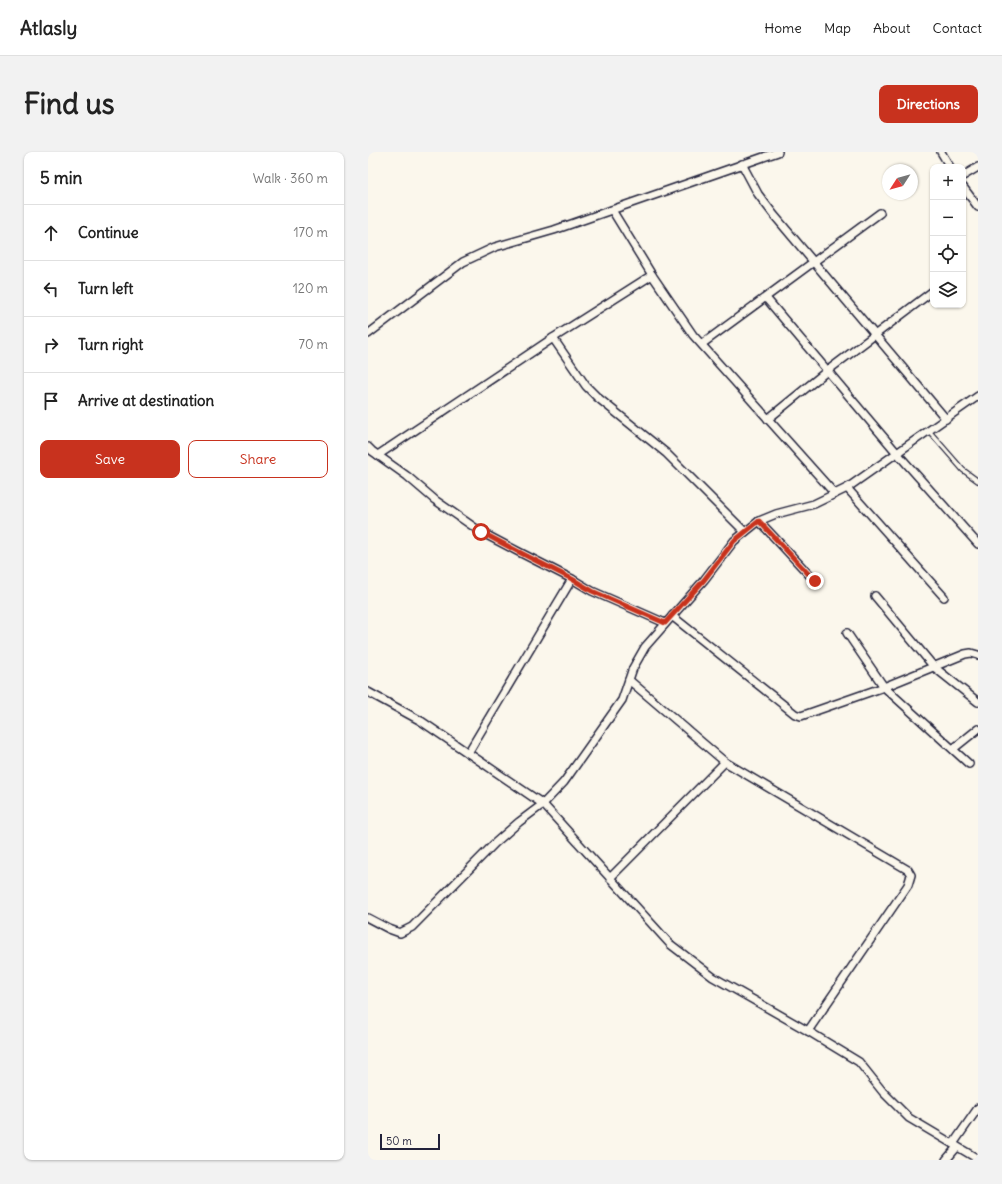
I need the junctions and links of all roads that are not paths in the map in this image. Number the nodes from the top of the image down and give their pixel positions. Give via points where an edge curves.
1 (778, 152) edge
2 (941, 152) edge
3 (742, 164) junction
4 (948, 164) edge
5 (978, 167) edge
6 (966, 174) edge
7 (966, 191) edge
8 (978, 207) edge
9 (612, 210) junction
10 (880, 214) dead end
11 (814, 262) junction
12 (652, 274) junction
13 (930, 293) edge
14 (766, 298) junction
15 (368, 334) edge
16 (875, 334) junction
17 (553, 338) junction
18 (702, 344) junction
19 (827, 371) junction
20 (978, 396) edge
21 (768, 419) junction
22 (946, 419) junction
23 (929, 431) junction
24 (371, 452) edge
25 (897, 453) junction
26 (978, 481) edge
27 (847, 488) junction
28 (835, 494) junction
29 (759, 521) junction
30 (745, 532) junction
31 (978, 544) edge
32 (572, 579) junction
33 (815, 581) dead end
34 (875, 596) dead end
35 (944, 597) dead end
36 (672, 616) junction
37 (665, 623) junction
38 (847, 633) dead end
39 (978, 656) edge
40 (934, 667) junction
41 (629, 680) junction
42 (884, 687) junction
43 (368, 692) edge
44 (978, 702) edge
45 (978, 729) edge
46 (953, 749) junction
47 (468, 753) junction
48 (725, 762) junction
49 (969, 764) dead end
50 (543, 804) junction
51 (610, 878) junction
52 (368, 918) edge
53 (808, 1031) junction
54 (978, 1108) edge
55 (955, 1146) junction
56 (978, 1159) edge
57 (946, 1160) edge

1 - 3 street
2 - 4 street
3 - 9 street
3 - 11 street via 758,194
5 - 6 street
7 - 8 street
9 - 12 street
9 - 15 street via 496,247 464,262
10 - 11 street
11 - 14 street
11 - 16 street
12 - 17 street
12 - 18 street via 693,335
13 - 16 street
14 - 18 street
14 - 19 street
16 - 19 street
16 - 22 street
17 - 24 street
17 - 30 street via 586,386 666,453
18 - 21 street
19 - 21 street
19 - 25 street
20 - 22 street
21 - 28 street
22 - 23 street
23 - 25 street
23 - 26 lane via 963,470
24 - 32 street via 481,532
25 - 27 street
25 - 31 street
27 - 28 street
27 - 35 street
28 - 29 street via 814,504
29 - 30 street
29 - 33 street
30 - 36 street via 734,541
32 - 37 street via 592,591
32 - 47 street
34 - 40 street
36 - 37 street
36 - 42 street via 795,714 801,716
37 - 41 street via 645,647
38 - 42 street
39 - 40 street via 964,654
40 - 42 street
40 - 44 street
41 - 48 street
41 - 50 street via 622,700 564,782
42 - 46 street
43 - 47 street via 421,721
45 - 46 street
46 - 49 street
47 - 50 street
48 - 51 street
48 - 53 street via 908,870 911,875 908,885
50 - 51 street
50 - 52 street via 495,843 412,927 400,933
51 - 53 street via 670,944 713,978
53 - 55 street via 859,1062 909,1118
54 - 55 street
55 - 56 street
55 - 57 street

